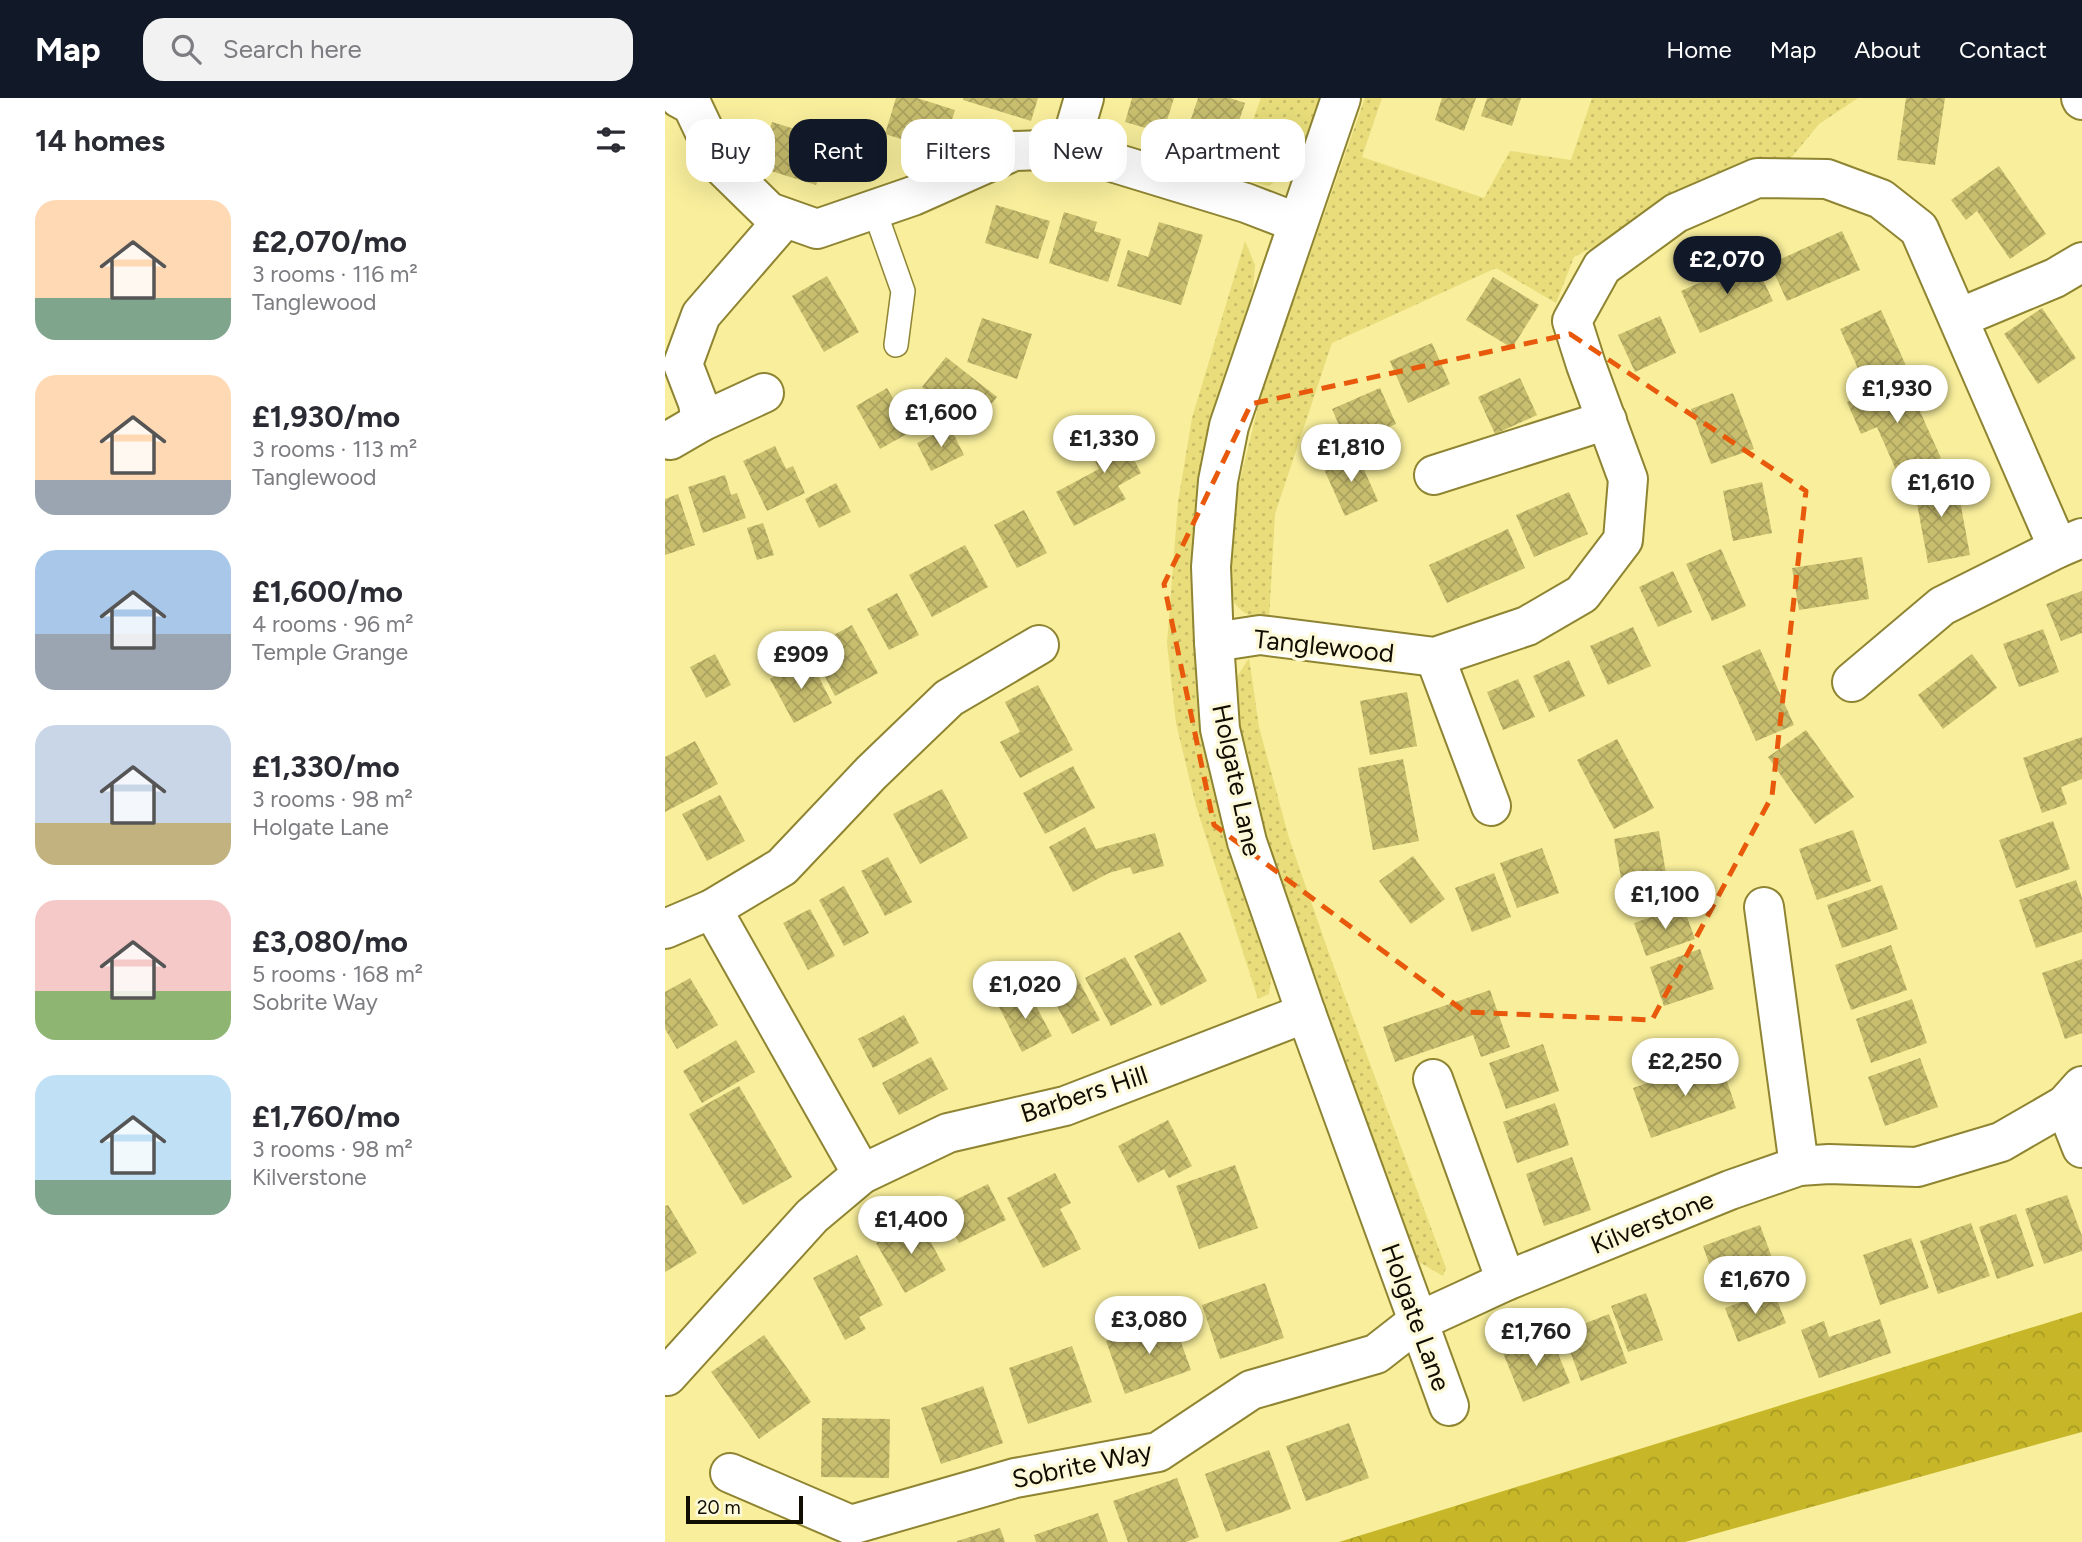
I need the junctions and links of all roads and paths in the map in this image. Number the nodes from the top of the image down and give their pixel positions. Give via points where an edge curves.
1 (1084, 98) edge
2 (1341, 98) edge
3 (692, 100) edge
4 (1078, 119) edge
5 (1029, 150) edge
6 (1127, 167) edge
7 (874, 209) junction
8 (785, 218) junction
9 (1298, 222) junction
10 (2082, 262) edge
11 (1959, 317) junction
12 (896, 345) dead end
13 (764, 393) dead end
14 (1607, 420) junction
15 (679, 435) edge
16 (1434, 475) dead end
17 (2070, 543) edge
18 (1214, 642) junction
19 (1039, 645) dead end
20 (1435, 657) junction
21 (1851, 682) dead end
22 (1491, 806) dead end
23 (1764, 907) dead end
24 (712, 909) junction
25 (665, 929) edge
26 (1306, 1013) junction
27 (1433, 1079) dead end
28 (2074, 1095) edge
29 (2082, 1148) edge
30 (1799, 1167) junction
31 (862, 1174) junction
32 (1506, 1281) junction
33 (1417, 1322) junction
34 (667, 1376) dead end
35 (1449, 1406) dead end
36 (730, 1472) dead end

1 - 4 street
2 - 9 street, Holgate Lane
3 - 8 street via 720,164 769,212
5 - 7 street via 1014,151
6 - 9 street
7 - 8 street via 817,229
7 - 12 lane via 903,291
8 - 15 street via 701,315 683,364 698,403
9 - 18 street, Holgate Lane via 1229,426 1218,481 1211,567
10 - 11 street via 2055,278
11 - 14 street, Tanglewood via 1919,229 1881,198 1827,179 1757,178 1676,213 1602,267 1572,321
11 - 17 street, Tanglewood
13 - 15 street
14 - 16 street
14 - 20 street, Tanglewood via 1628,479 1623,540 1582,594 1527,626
17 - 21 street, Tanglewood via 1942,606
18 - 20 street, Tanglewood via 1260,635
18 - 26 street, Holgate Lane via 1220,729 1247,842
19 - 24 street via 949,698 782,867
20 - 22 street
23 - 30 street
24 - 25 street
24 - 31 street
26 - 31 street, Barbers Hill via 1065,1106 948,1133
26 - 33 street, Holgate Lane
27 - 32 street
28 - 29 street, Kilverstone
28 - 30 street, Kilverstone via 2001,1142 1917,1167
30 - 32 street, Kilverstone via 1730,1190
31 - 34 street, Barbers Hill via 812,1216
32 - 33 street, Kilverstone
33 - 35 street, Holgate Lane
33 - 36 street, Sobrite Way via 1376,1354 1251,1390 1158,1452 1015,1478 851,1525

